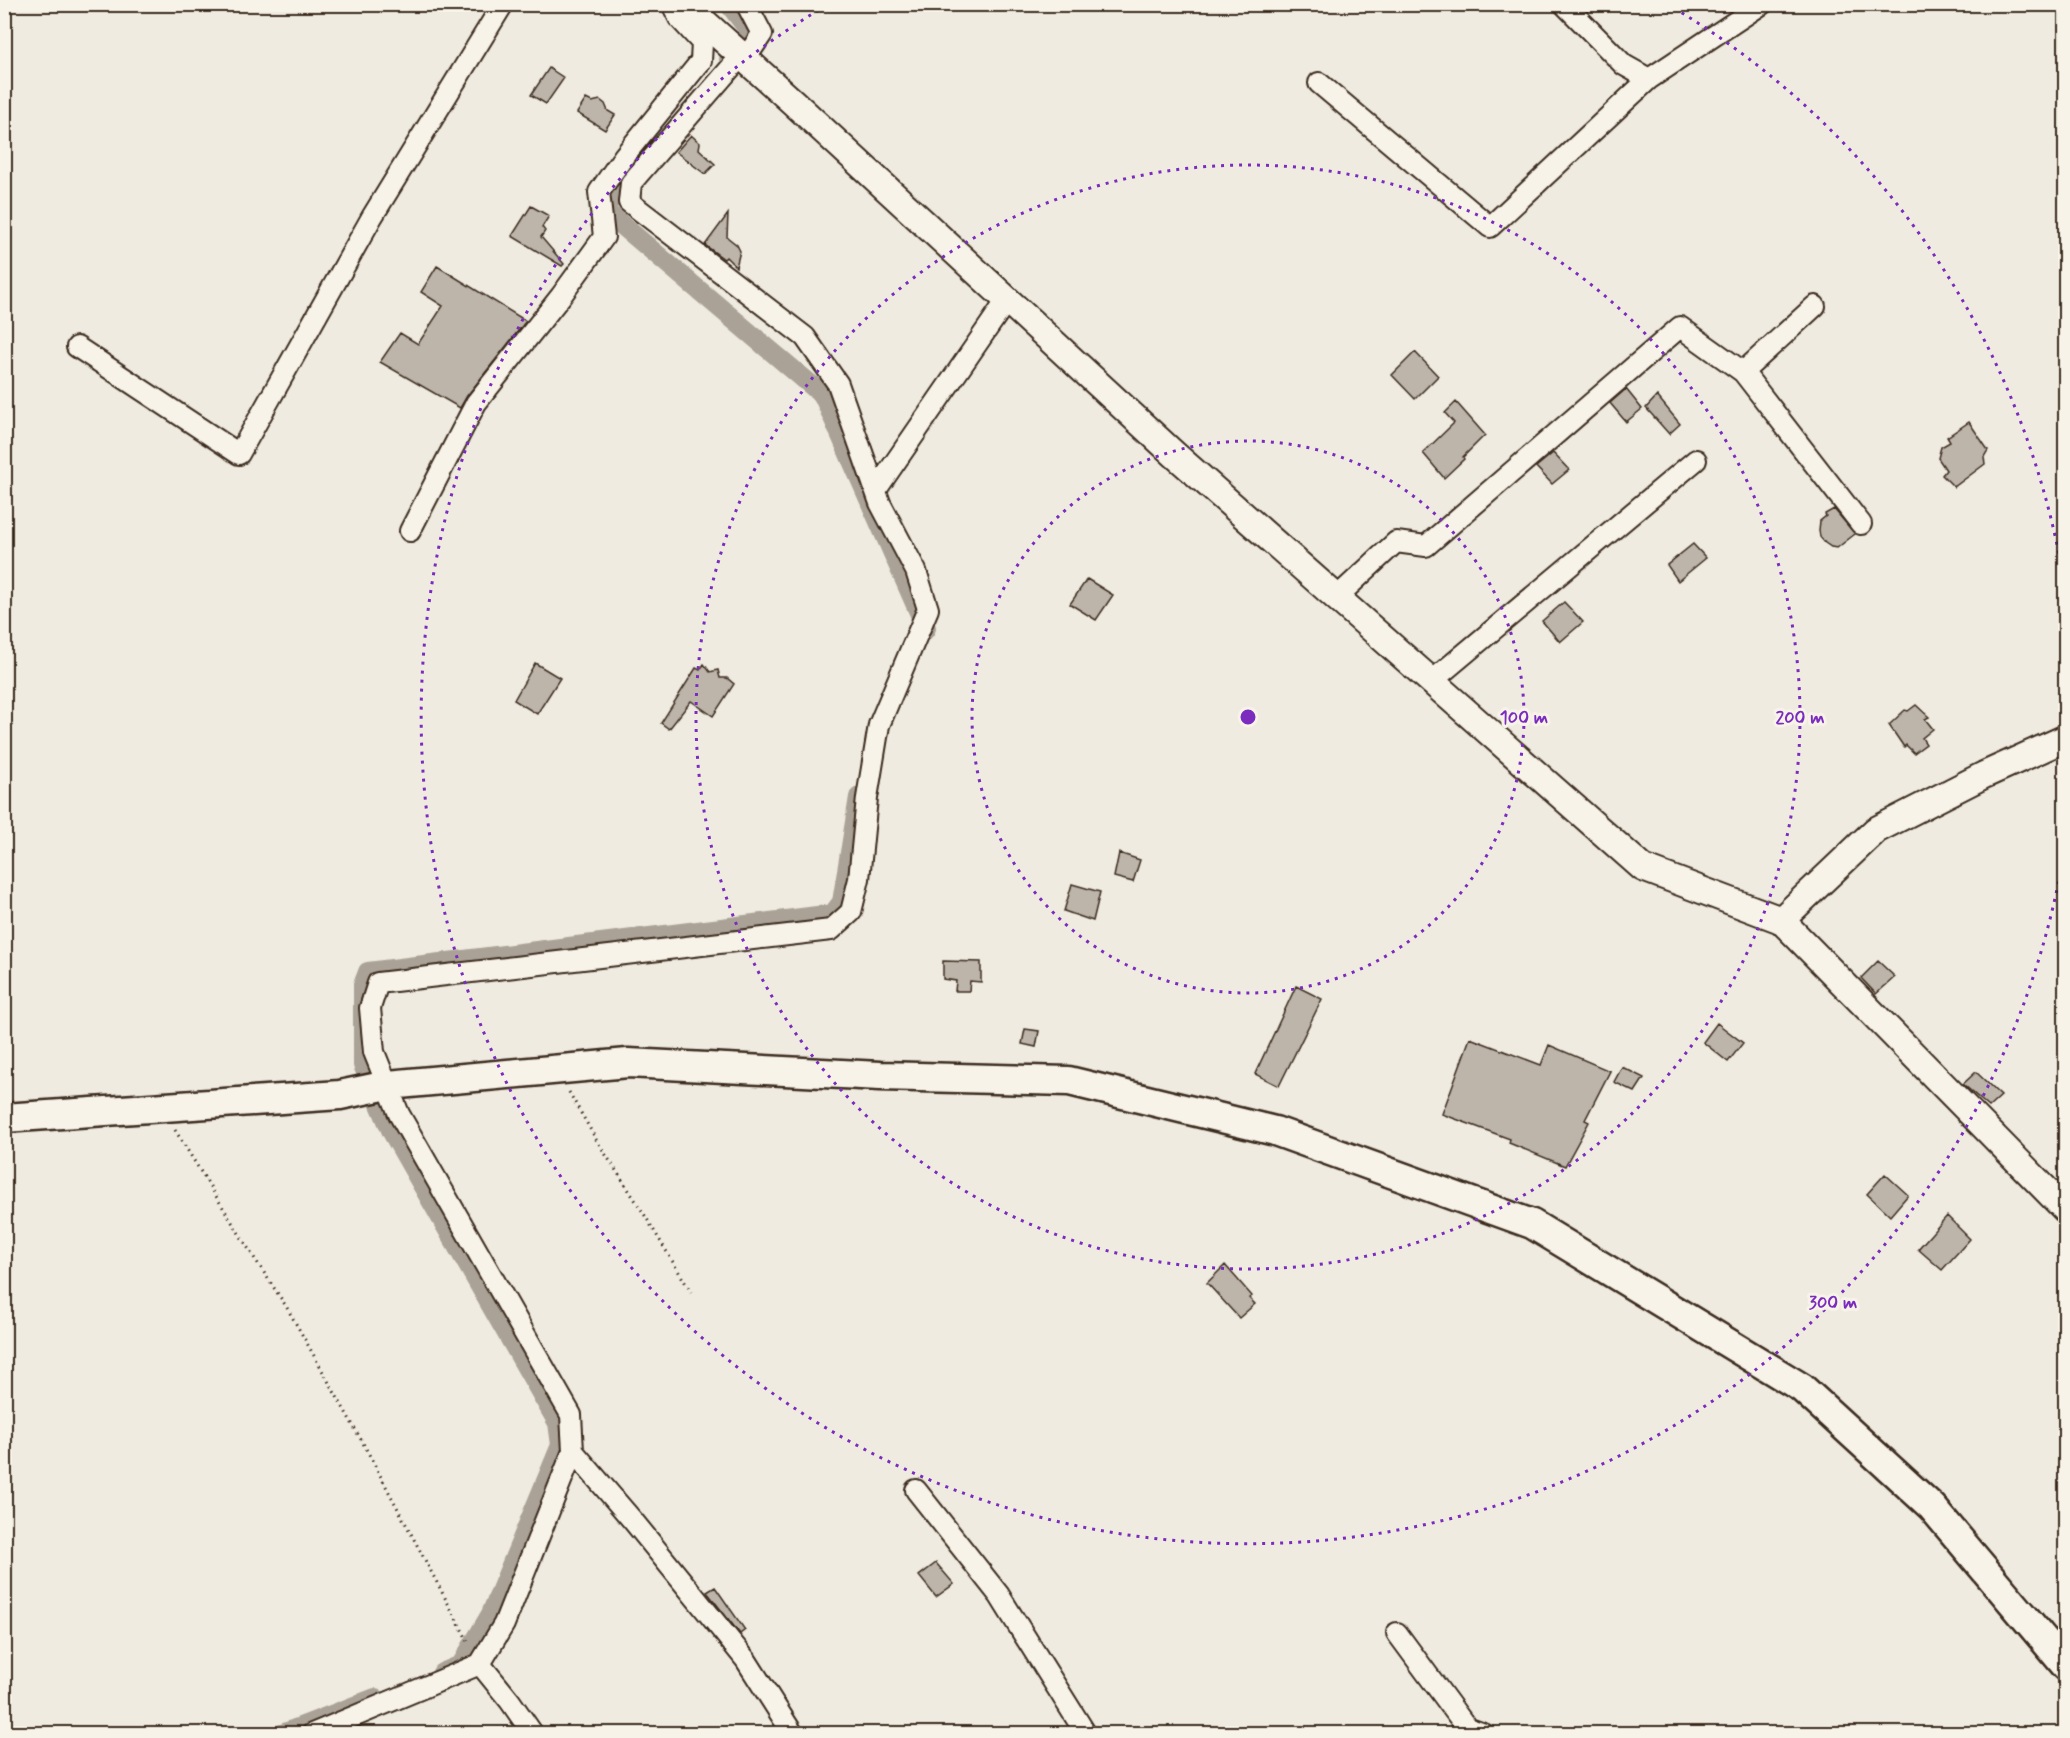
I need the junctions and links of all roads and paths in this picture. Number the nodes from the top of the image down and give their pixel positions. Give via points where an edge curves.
1 (503, 4) edge
2 (672, 4) edge
3 (684, 4) edge
4 (1564, 4) edge
5 (1762, 4) edge
6 (748, 5) edge
7 (743, 57) junction
8 (1649, 79) junction
9 (1319, 83) dead end
10 (1007, 300) junction
11 (1815, 306) dead end
12 (77, 347) dead end
13 (1743, 372) junction
14 (1696, 460) dead end
15 (876, 490) junction
16 (1861, 524) dead end
17 (410, 531) dead end
18 (1337, 597) junction
19 (1432, 681) junction
20 (2066, 738) edge
21 (1781, 920) junction
22 (567, 1084) dead end
23 (388, 1085) junction
24 (165, 1107) junction
25 (4, 1118) edge
26 (2066, 1210) edge
27 (691, 1292) dead end
28 (573, 1451) junction
29 (916, 1490) dead end
30 (1397, 1633) dead end
31 (480, 1664) junction
32 (2066, 1666) edge
33 (312, 1734) edge
34 (533, 1734) edge
35 (793, 1734) edge
36 (1086, 1734) edge
37 (1484, 1734) edge

1 - 12 street via 372,217 239,454
2 - 17 street via 678,18 702,43 701,61 599,192 604,237 476,403
3 - 7 street
4 - 8 street via 1624,64
5 - 8 street
6 - 7 street via 762,34
7 - 10 street
7 - 15 street via 632,183 629,202 805,338 838,384
8 - 9 street via 1490,227
10 - 15 street
10 - 18 street
11 - 13 street
13 - 16 street
13 - 18 street via 1680,327 1426,546 1396,542
14 - 19 street
15 - 23 street via 916,571 928,609 879,725 859,879 851,912 831,930 378,983 370,1008 374,1052
18 - 19 street
19 - 21 street via 1643,868
20 - 21 street via 1876,830
21 - 26 street
22 - 27 path via 597,1141
23 - 24 main road via 340,1095
23 - 28 street via 399,1114 438,1185 571,1415
23 - 32 main road via 628,1063 1069,1081 1275,1131 1532,1224 1802,1388 1932,1507
24 - 25 main road
24 - 31 path via 173,1127 292,1316
28 - 31 street via 504,1624
28 - 35 street via 746,1660
29 - 36 street via 999,1595
30 - 37 street via 1467,1728
31 - 33 street
31 - 34 street

